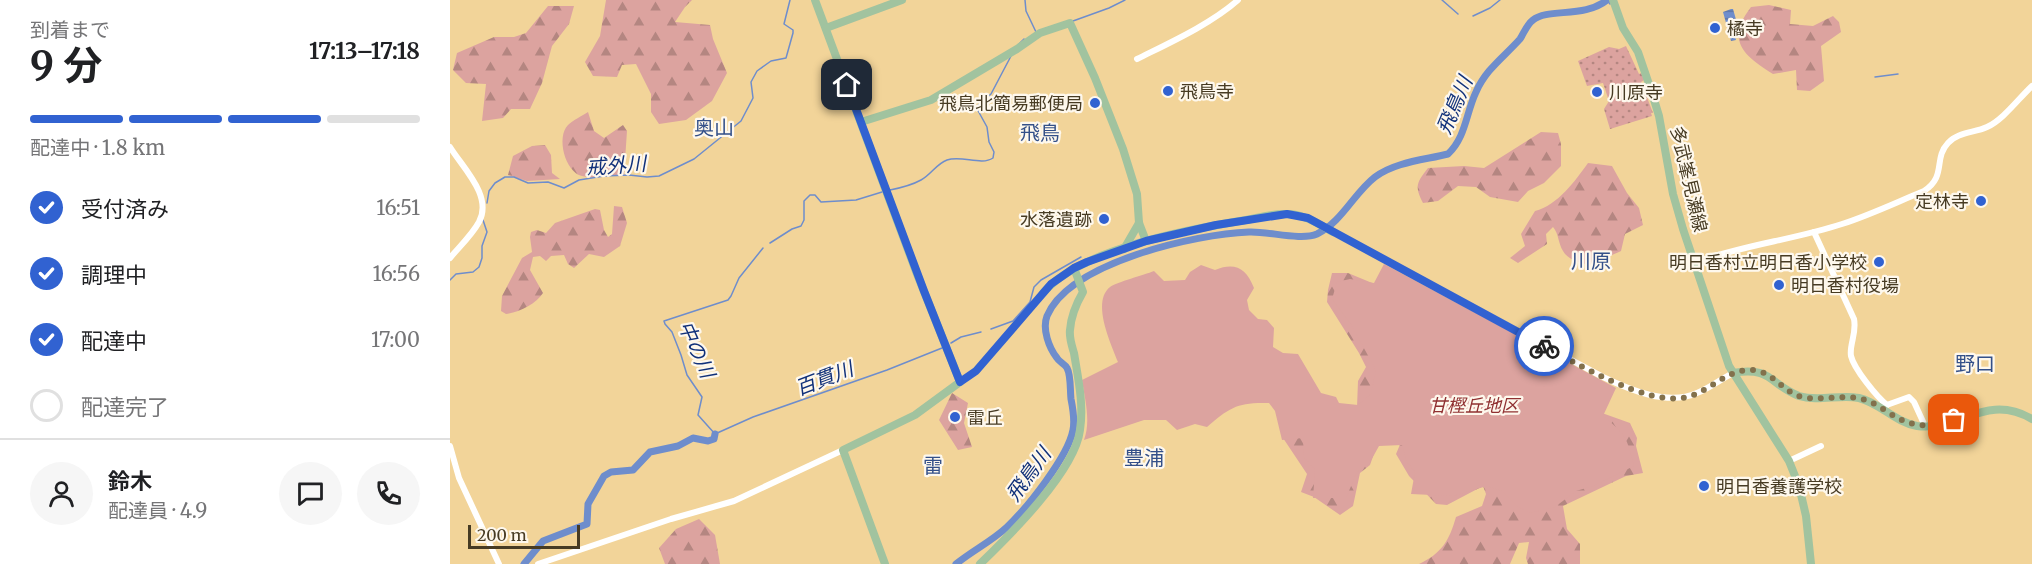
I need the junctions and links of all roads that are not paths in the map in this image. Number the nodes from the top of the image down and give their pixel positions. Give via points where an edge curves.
1 (815, 0) edge
2 (902, 0) edge
3 (1238, 0) edge
4 (1613, 0) edge
5 (826, 28) junction
6 (1137, 59) dead end
7 (2032, 86) edge
8 (861, 122) junction
9 (450, 147) edge
10 (1139, 224) junction
11 (1333, 232) joint
12 (1814, 232) junction
13 (1146, 241) junction
14 (1124, 249) junction
15 (450, 258) edge
16 (1694, 263) junction
17 (1074, 268) junction
18 (1044, 293) joint
19 (1733, 372) junction
20 (960, 382) junction
21 (1884, 406) junction
22 (2032, 418) edge
23 (1925, 426) junction
24 (450, 446) edge
25 (1821, 446) dead end
26 (843, 450) junction
27 (1789, 461) junction
28 (499, 564) edge
29 (538, 564) edge
30 (885, 564) edge
31 (980, 564) edge
32 (1811, 564) edge

1 - 5 main road
2 - 5 main road
3 - 6 street
4 - 16 main road, 多武峯見瀬線 via 1652,93 1673,194
5 - 8 main road
7 - 12 street via 1995,123 1949,142 1932,186 1843,224
8 - 10 main road via 931,100 1040,33 1070,23 1123,149 1139,202
8 - 20 main road
9 - 15 street via 478,189 483,205 479,223
10 - 13 main road
10 - 14 main road
11 - 13 main road via 1308,218 1287,214
11 - 19 street via 1603,377 1635,390 1682,398
12 - 16 street
12 - 21 street via 1854,319 1853,361
13 - 14 main road
14 - 17 main road
16 - 19 main road, 多武峯見瀬線
17 - 18 main road
17 - 31 main road via 1083,292 1075,305 1070,332 1081,395 1078,443 1044,494
18 - 20 street via 976,371
19 - 21 main road via 1759,371 1802,396 1858,398
19 - 27 main road, 多武峯見瀬線
20 - 26 main road via 912,417
21 - 23 main road via 1906,423
21 - 23 street via 1909,397
22 - 23 main road via 1997,409
24 - 28 street via 459,478
25 - 27 street
26 - 29 street via 734,501
26 - 30 main road
27 - 32 main road, 多武峯見瀬線 via 1805,510

